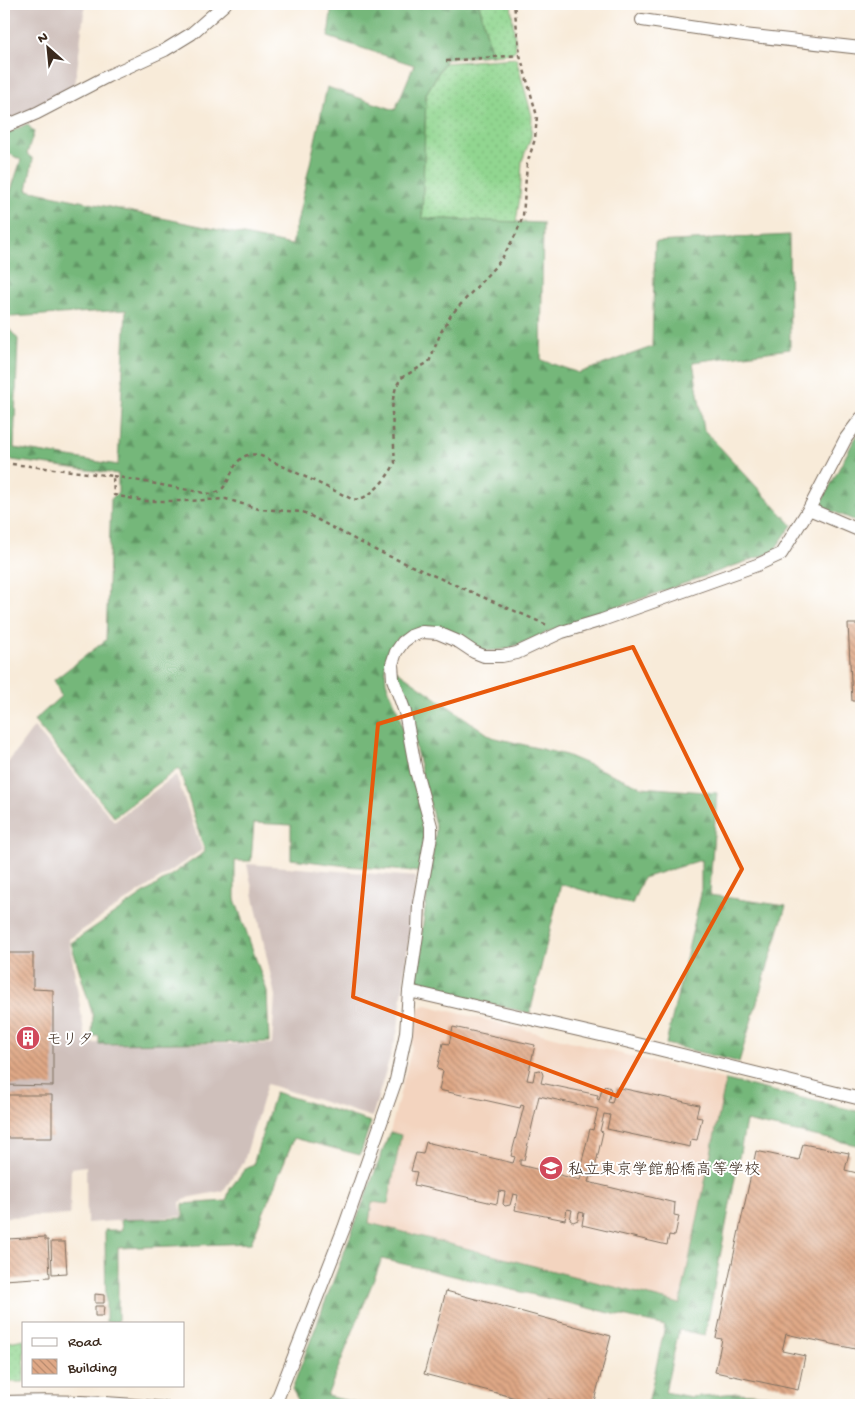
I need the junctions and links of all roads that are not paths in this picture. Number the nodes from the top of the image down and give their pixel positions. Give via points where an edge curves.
1 (225, 4) edge
2 (642, 20) dead end
3 (861, 48) edge
4 (4, 127) edge
5 (861, 418) edge
6 (809, 509) junction
7 (861, 531) edge
8 (409, 991) junction
9 (861, 1099) edge
10 (4, 1399) edge
11 (166, 1405) edge
12 (275, 1405) edge

1 - 4 street via 191,34 165,50
2 - 3 street
5 - 6 street via 846,438
6 - 7 street
6 - 8 street via 781,554 562,632 518,654 484,656 459,642 422,632 403,642 392,664 393,679 405,712 416,772 431,826
8 - 9 street
8 - 12 street via 406,1033 396,1080 344,1228
10 - 11 lane via 72,1399

